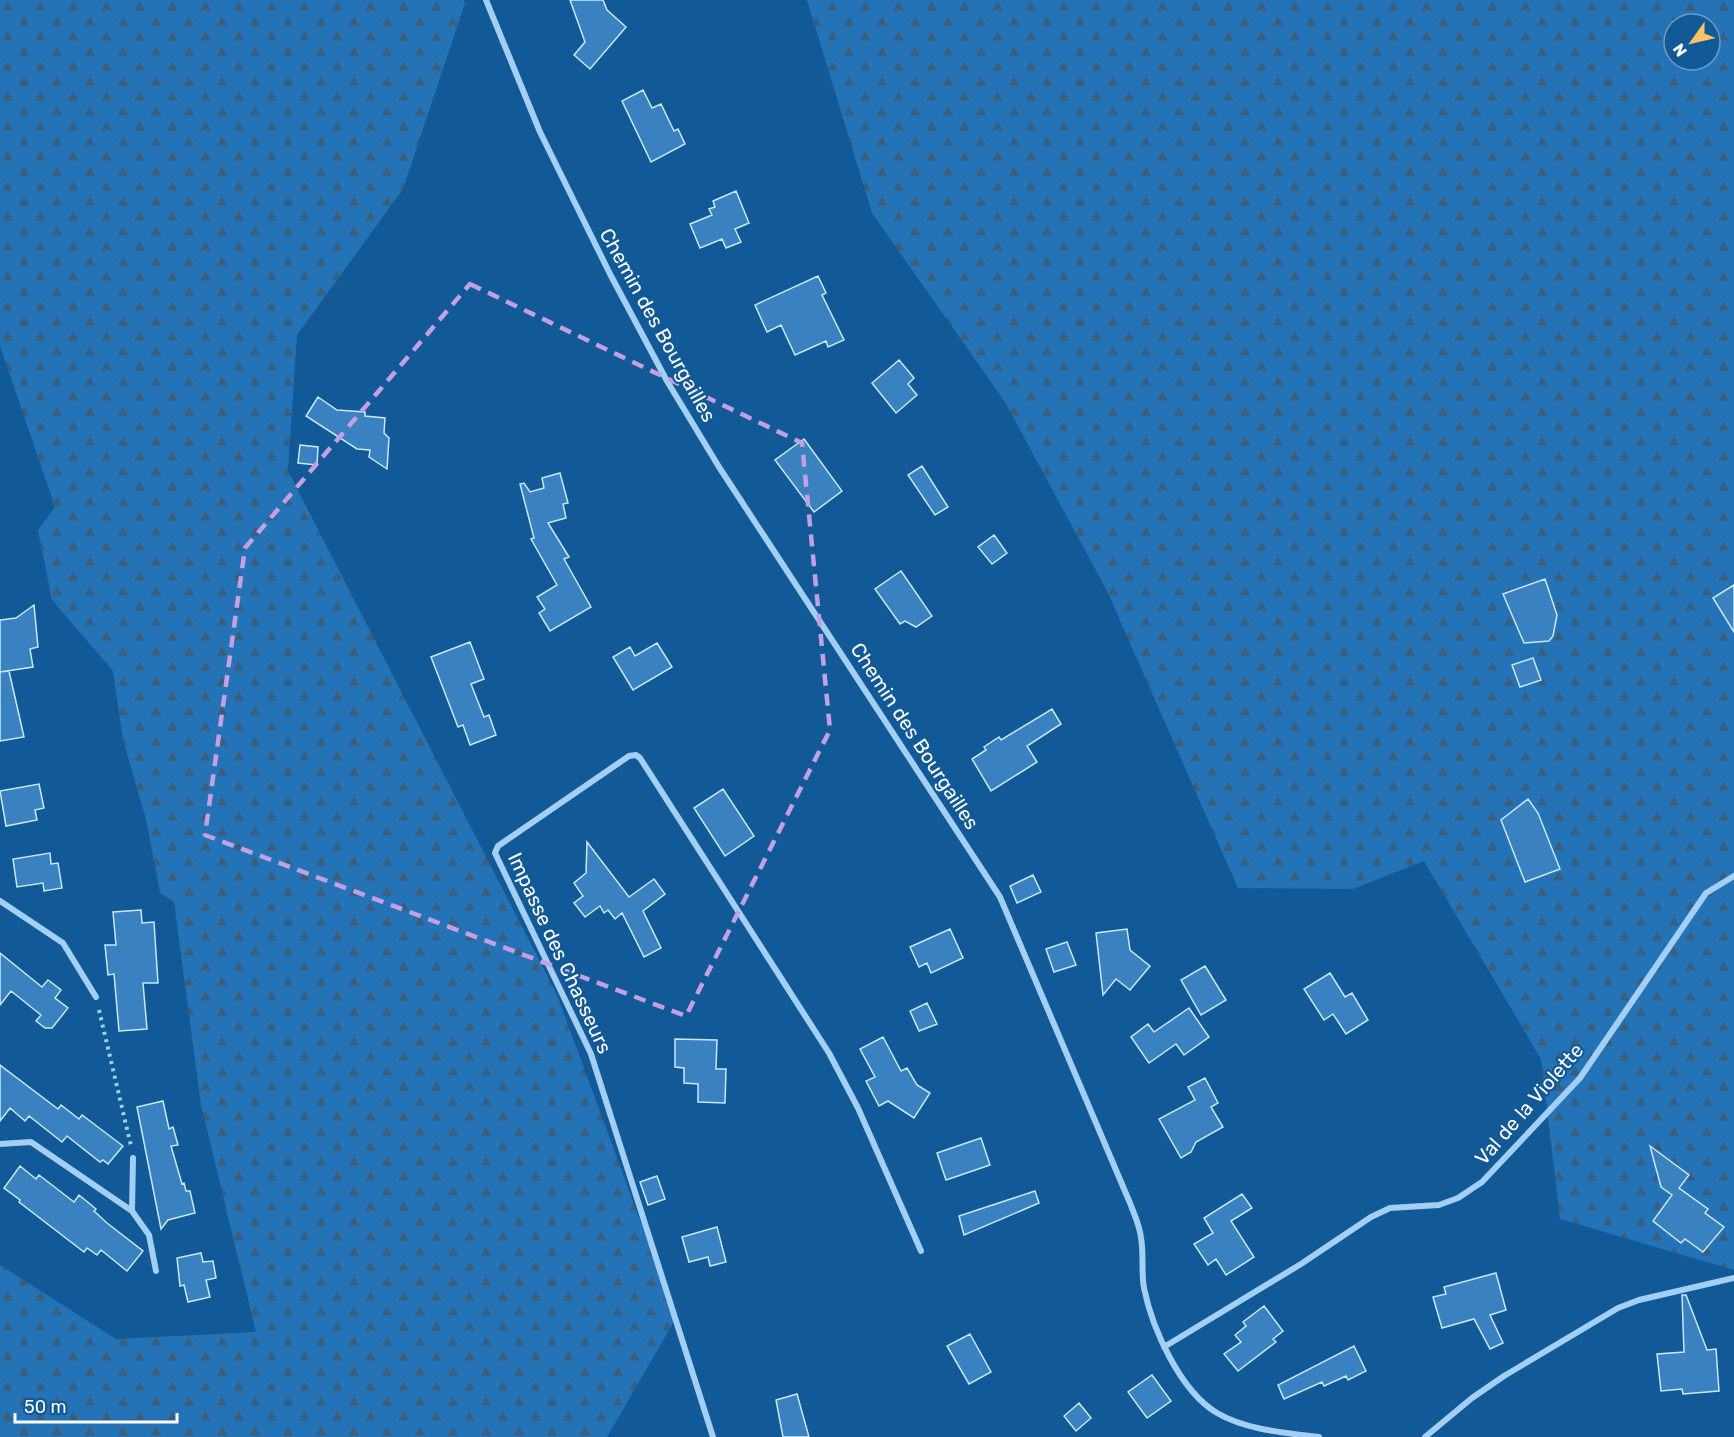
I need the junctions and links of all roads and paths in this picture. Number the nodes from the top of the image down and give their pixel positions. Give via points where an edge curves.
1 (486, 0) edge
2 (1734, 876) edge
3 (0, 901) edge
4 (96, 997) joint
5 (0, 1144) edge
6 (133, 1158) joint
7 (132, 1211) junction
8 (921, 1251) dead end
9 (156, 1271) dead end
10 (1734, 1278) edge
11 (1164, 1347) junction
12 (713, 1437) edge
13 (1319, 1437) edge
14 (1425, 1437) edge

1 - 11 street, Chemin des Bourgailles via 540,132 667,381 1000,897 1130,1203 1141,1236 1144,1288
2 - 11 street, Val de la Violette via 1706,893 1580,1077 1482,1182 1439,1205 1390,1208 1371,1217
3 - 4 street via 63,943
4 - 6 path
5 - 7 street via 31,1142
6 - 7 street
7 - 9 street via 149,1234
8 - 12 street, Impasse des Chasseurs via 858,1108 829,1053 640,758 629,756 498,846 495,853 591,1054
10 - 14 street via 1618,1308 1504,1376
11 - 13 street, Chemin des Bourgailles via 1190,1387 1216,1413 1247,1424

